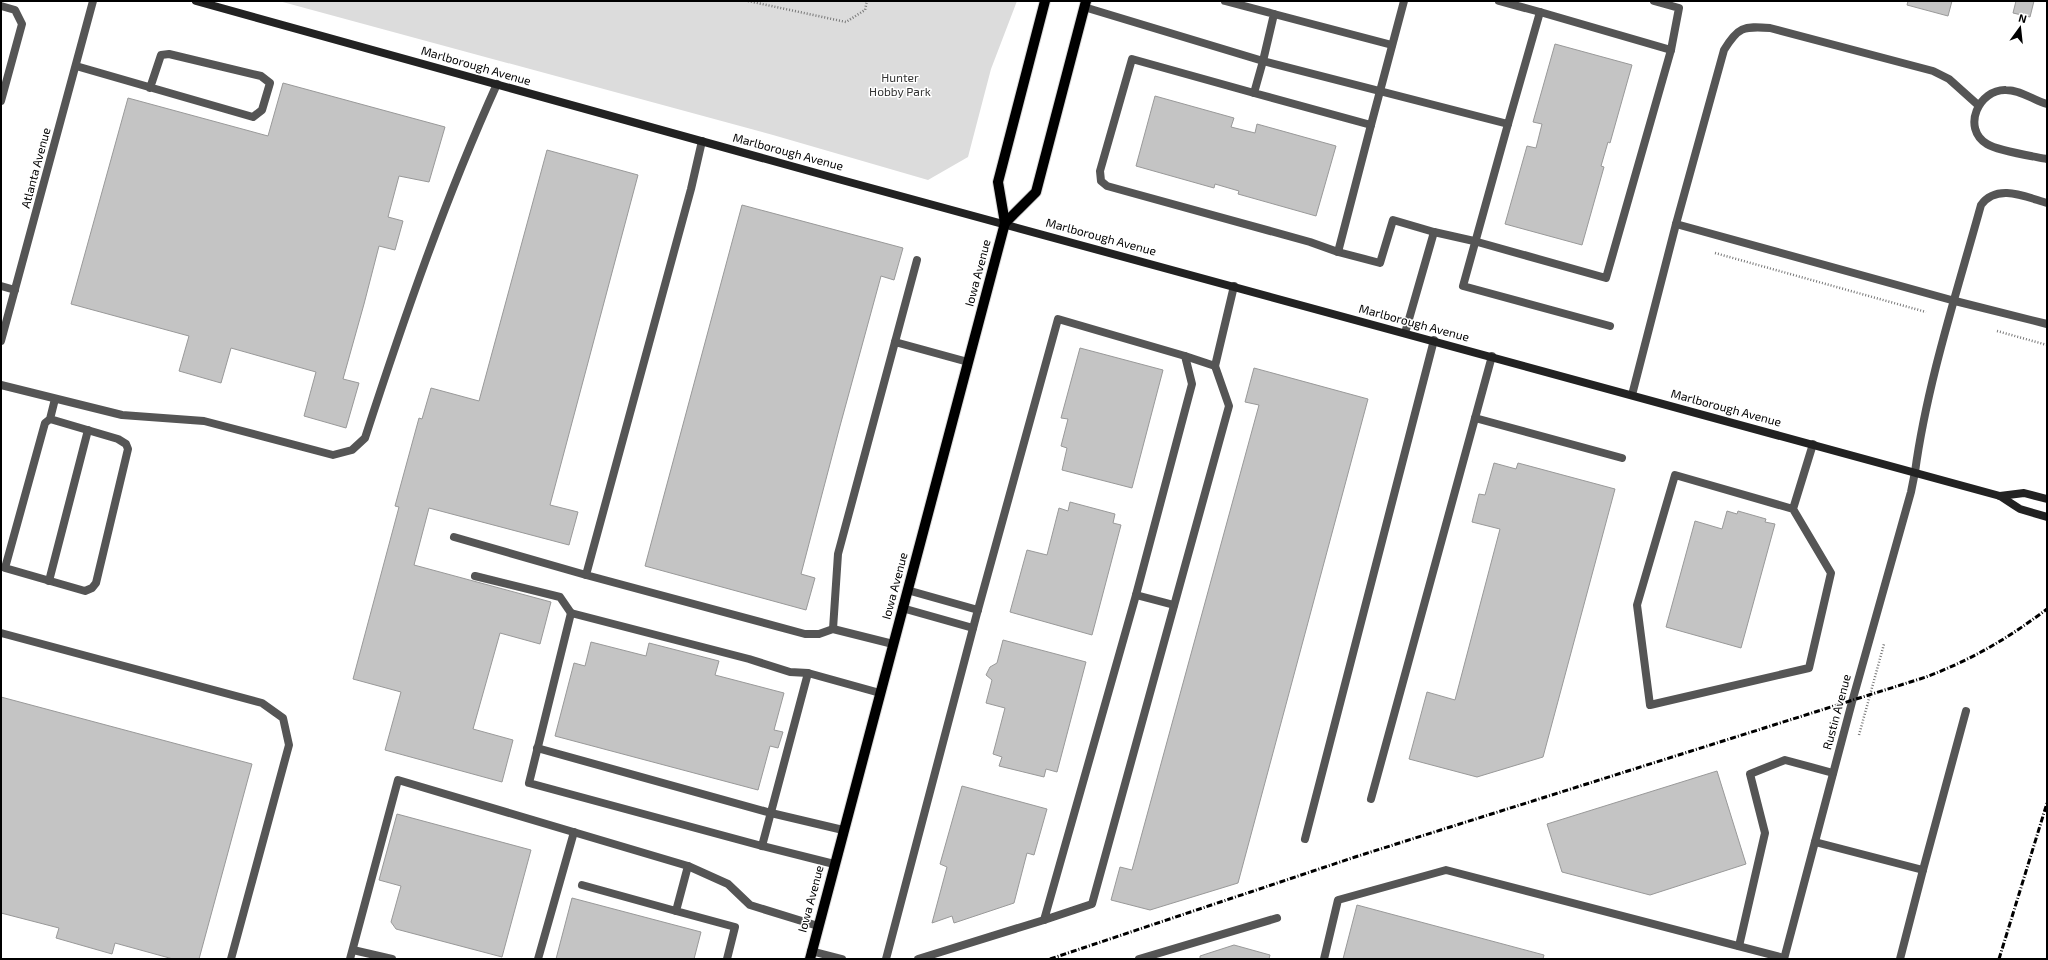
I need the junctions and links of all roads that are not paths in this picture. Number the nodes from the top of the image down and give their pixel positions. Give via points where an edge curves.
1 (94, 1) edge
2 (196, 1) edge
3 (1045, 1) edge
4 (1225, 1) edge
5 (1404, 1) edge
6 (1499, 1) edge
7 (1654, 1) edge
8 (1085, 4) edge
9 (1, 6) edge
10 (1540, 12) junction
11 (1274, 14) junction
12 (1392, 45) junction
13 (1671, 50) junction
14 (1263, 61) junction
15 (76, 66) junction
16 (497, 84) junction
17 (150, 88) junction
18 (1380, 91) junction
19 (1254, 93) junction
20 (1, 101) edge
21 (2047, 104) edge
22 (1978, 105) junction
23 (1508, 124) junction
24 (1371, 125) junction
25 (702, 141) junction
26 (2047, 160) edge
27 (2047, 203) edge
28 (1005, 223) junction
29 (1676, 224) junction
30 (1434, 232) junction
31 (1474, 241) junction
32 (1338, 252) junction
33 (917, 260) dead end
34 (1, 286) edge
35 (1234, 286) junction
36 (15, 290) junction
37 (1955, 301) junction
38 (2047, 324) edge
39 (1610, 326) dead end
40 (1405, 333) junction
41 (1434, 340) junction
42 (1, 341) edge
43 (895, 342) junction
44 (1185, 356) junction
45 (1492, 356) junction
46 (968, 362) junction
47 (1215, 366) junction
48 (1, 384) edge
49 (1632, 395) junction
50 (55, 399) junction
51 (1475, 418) junction
52 (50, 419) junction
53 (88, 430) junction
54 (1813, 444) junction
55 (1622, 458) dead end
56 (1915, 472) junction
57 (2000, 496) junction
58 (2047, 499) edge
59 (1793, 509) junction
60 (2047, 517) edge
61 (454, 538) dead end
62 (586, 575) junction
63 (475, 576) dead end
64 (49, 580) junction
65 (907, 590) junction
66 (1136, 595) junction
67 (1174, 605) junction
68 (902, 608) junction
69 (978, 610) junction
70 (571, 613) junction
71 (973, 628) junction
72 (833, 629) junction
73 (1, 633) edge
74 (893, 644) junction
75 (808, 673) junction
76 (880, 692) junction
77 (1966, 712) dead end
78 (537, 748) junction
79 (1833, 773) junction
80 (1371, 799) dead end
81 (771, 813) junction
82 (843, 830) junction
83 (574, 832) junction
84 (1305, 839) dead end
85 (1815, 842) junction
86 (762, 846) junction
87 (834, 864) junction
88 (688, 866) junction
89 (1923, 870) junction
90 (582, 885) dead end
91 (676, 911) junction
92 (1278, 918) dead end
93 (1044, 920) junction
94 (818, 926) junction
95 (1739, 946) junction
96 (353, 950) junction
97 (809, 956) edge
98 (231, 959) edge
99 (350, 959) edge
100 (392, 959) edge
101 (538, 959) edge
102 (727, 959) edge
103 (842, 959) edge
104 (886, 959) edge
105 (918, 959) edge
106 (1139, 959) edge
107 (1324, 959) edge
108 (1784, 959) edge
109 (1900, 959) edge

1 - 15 street, Atlanta Avenue
2 - 16 street, Marlborough Avenue
3 - 28 main road, Iowa Avenue via 998,182
4 - 11 street
5 - 12 street
6 - 10 street
7 - 13 street via 1679,8
8 - 14 street
8 - 28 main road via 1036,192
9 - 20 street via 15,10 22,24
10 - 13 street
10 - 23 street
11 - 12 street
11 - 14 street
12 - 18 street
13 - 31 street via 1606,278
14 - 18 street
14 - 19 street
15 - 17 street
15 - 36 street, Atlanta Avenue
16 - 25 street, Marlborough Avenue
16 - 50 street via 468,147 427,256 365,438 352,450 333,455 204,421 122,415
17 - 17 street via 253,117 262,110 270,83 261,76 169,54 161,55
18 - 23 street
18 - 24 street
19 - 24 street
19 - 32 street via 1132,59 1100,171 1101,181 1107,186
21 - 22 street via 2006,90 1992,93
22 - 26 street via 1975,117 1976,130 1987,144
22 - 29 street via 1949,79 1933,71 1787,31 1754,26 1742,29 1733,34 1724,50
23 - 31 street
24 - 32 street
25 - 28 street, Marlborough Avenue
25 - 62 street
27 - 37 street, Rustin Avenue via 2014,194 1997,193 1985,199 1981,205
28 - 35 street, Marlborough Avenue
28 - 46 main road, Iowa Avenue
29 - 37 street
29 - 49 street
30 - 31 street
30 - 32 street via 1393,220 1380,263
30 - 40 street
31 - 39 street via 1463,286
33 - 43 street
34 - 36 street
35 - 40 street, Marlborough Avenue
35 - 47 street
36 - 42 street, Atlanta Avenue
37 - 38 street
37 - 56 street, Rustin Avenue via 1918,444
40 - 41 street, Marlborough Avenue
41 - 45 street, Marlborough Avenue
41 - 84 street
43 - 46 street
43 - 72 street via 838,554
44 - 47 street
44 - 66 street via 1192,384
44 - 69 street via 1058,319
45 - 49 street, Marlborough Avenue
45 - 51 street
46 - 65 main road, Iowa Avenue
47 - 67 street via 1229,406
48 - 50 street
49 - 54 street, Marlborough Avenue
50 - 52 street
51 - 55 street
51 - 80 street
52 - 53 street
52 - 64 street via 44,423 5,568
53 - 64 street
53 - 64 street via 118,439 126,444 128,449 96,583 92,588 85,590
54 - 56 street, Marlborough Avenue
54 - 59 street
56 - 57 street, Marlborough Avenue
56 - 79 street, Rustin Avenue
57 - 58 street, Marlborough Avenue via 2024,493
57 - 60 street, Marlborough Avenue via 2020,509
59 - 59 street via 1676,475 1637,605 1650,706 1809,668 1831,573
61 - 62 street
62 - 72 street via 805,634 819,634
63 - 70 street via 560,597
65 - 68 main road, Iowa Avenue
65 - 69 street
66 - 67 street
66 - 93 street
67 - 93 street via 1092,904
68 - 71 street
68 - 74 main road, Iowa Avenue
69 - 71 street
70 - 75 street via 790,672
70 - 78 street
71 - 104 street
72 - 74 street
73 - 98 street via 262,703 283,718 290,745
74 - 76 main road, Iowa Avenue
75 - 76 street
75 - 81 street
76 - 82 main road, Iowa Avenue
77 - 89 street
78 - 81 street
78 - 86 street via 529,783
79 - 85 street, Rustin Avenue
79 - 95 street via 1784,760 1750,774 1765,833
81 - 82 street
81 - 86 street
82 - 87 main road, Iowa Avenue
83 - 88 street
83 - 96 street via 398,780
83 - 101 street
85 - 89 street
85 - 108 street, Rustin Avenue
86 - 87 street
87 - 94 main road, Iowa Avenue
88 - 91 street
88 - 94 street via 728,884 750,905
89 - 109 street
90 - 91 street
91 - 102 street via 735,927
92 - 106 street
93 - 105 street
94 - 97 main road, Iowa Avenue
95 - 107 street via 1446,870 1338,900
95 - 108 street
96 - 99 street
96 - 100 street
97 - 103 street

